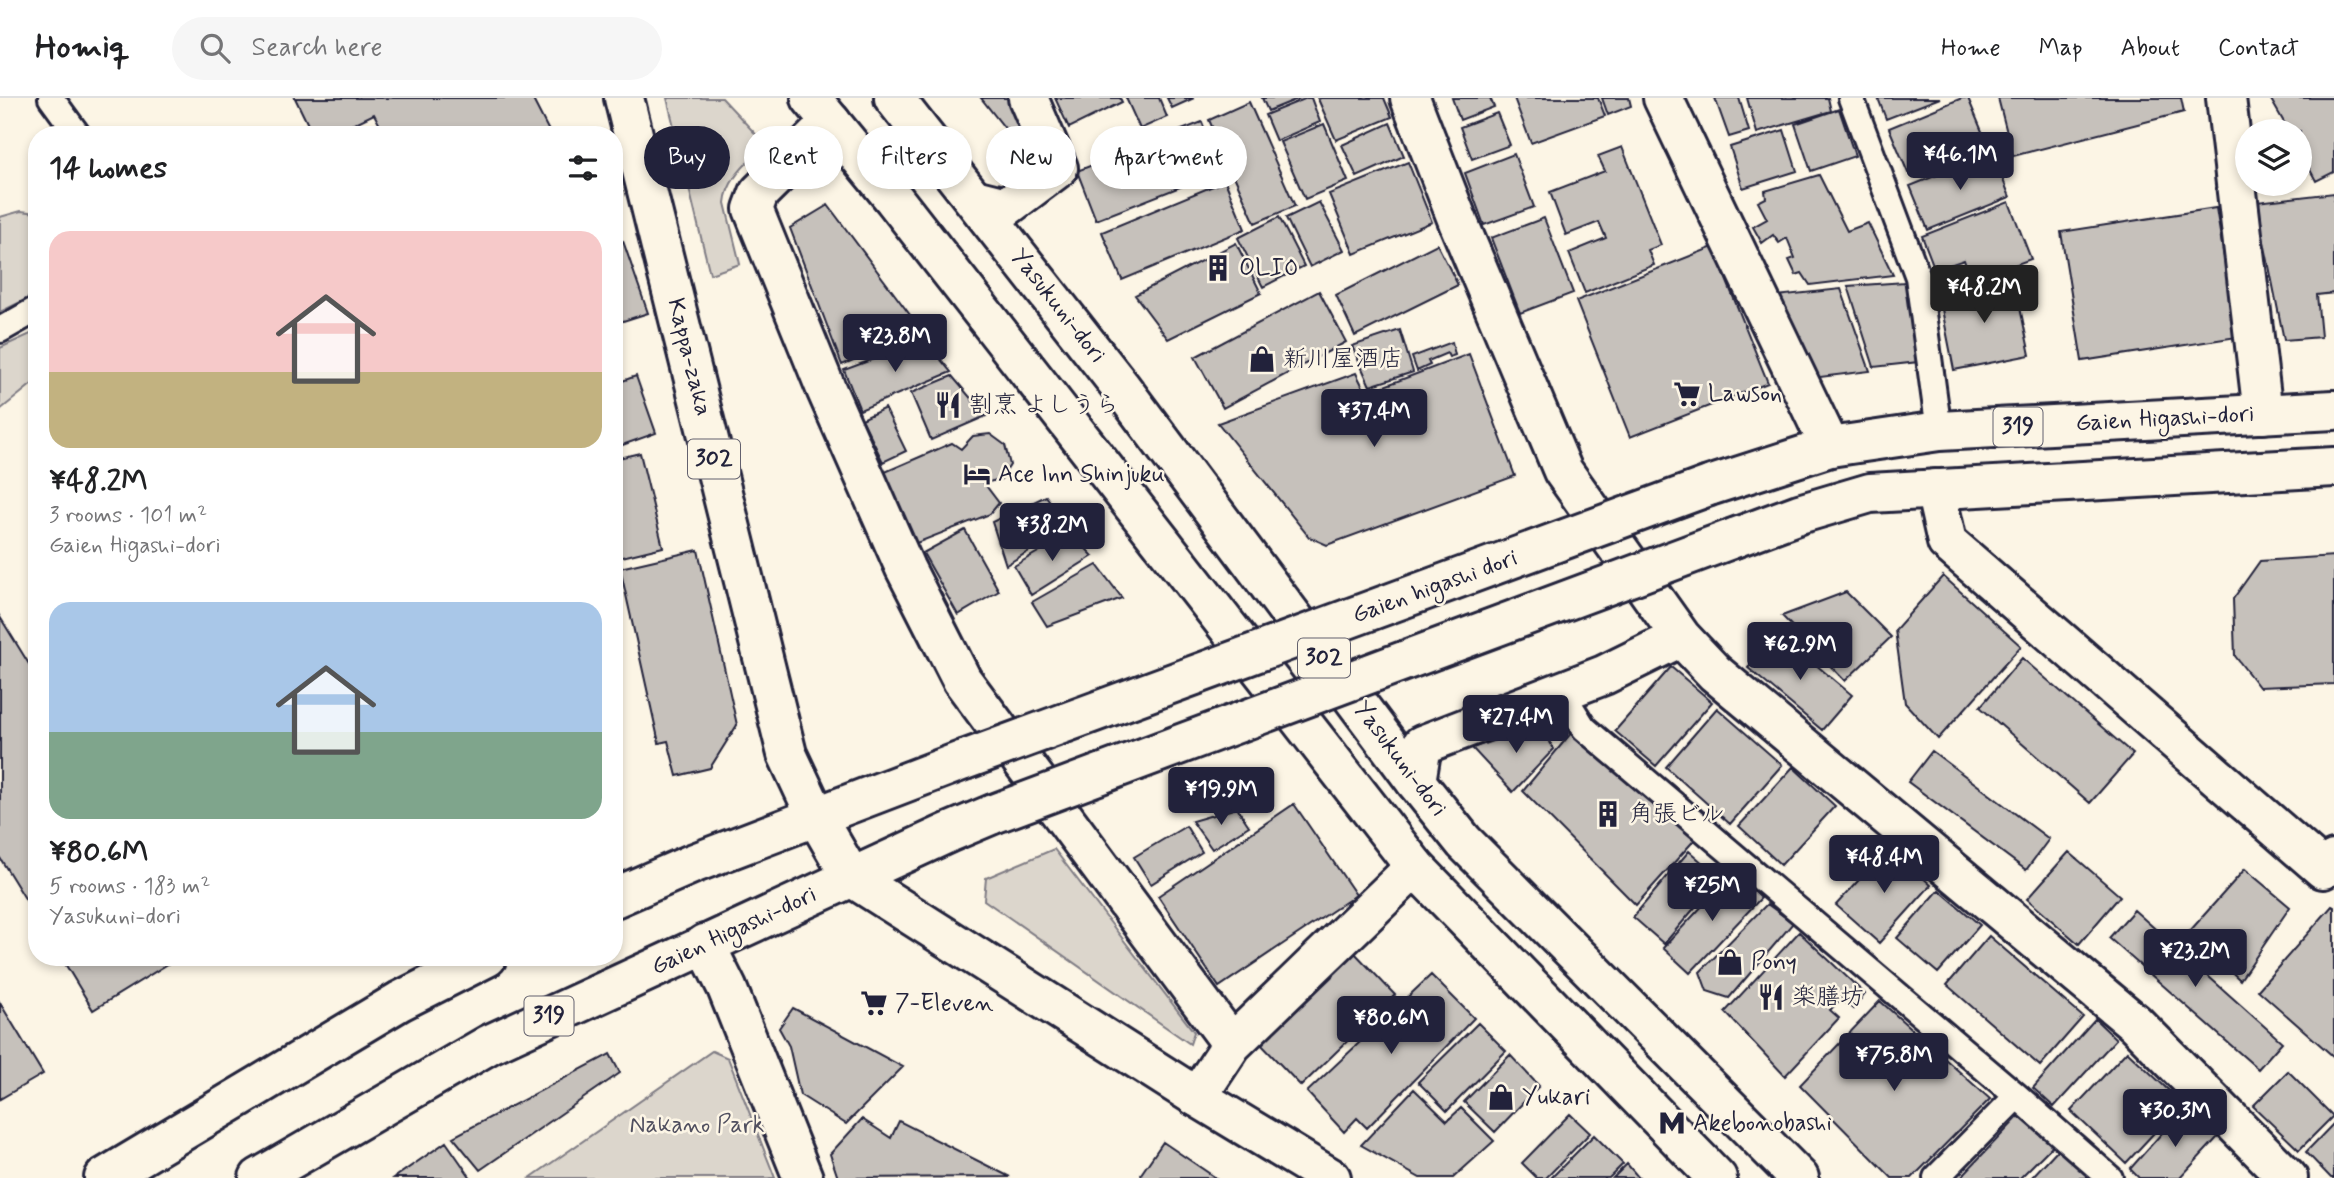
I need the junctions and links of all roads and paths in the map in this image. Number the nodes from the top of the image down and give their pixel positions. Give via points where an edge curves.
1 (51, 98) edge
2 (624, 98) edge
3 (894, 98) edge
4 (1028, 98) edge
5 (1410, 98) edge
6 (1663, 98) edge
7 (1851, 98) edge
8 (2226, 98) edge
9 (821, 110) edge
10 (71, 126) edge
11 (974, 199) junction
12 (28, 314) edge
13 (0, 330) edge
14 (2334, 410) edge
15 (2263, 414) junction
16 (1938, 431) junction
17 (1830, 447) junction
18 (2334, 467) edge
19 (1709, 486) joint
20 (1935, 489) junction
21 (1681, 637) junction
22 (1561, 691) junction
23 (1416, 782) junction
24 (816, 816) junction
25 (2334, 860) edge
26 (1415, 867) junction
27 (851, 877) junction
28 (623, 894) edge
29 (705, 944) junction
30 (469, 966) edge
31 (1232, 1044) junction
32 (2017, 1096) junction
33 (1196, 1097) junction
34 (104, 1178) edge
35 (259, 1178) edge
36 (803, 1178) edge
37 (1331, 1178) edge
38 (1717, 1178) edge
39 (1799, 1178) edge
40 (1936, 1178) edge
41 (2110, 1178) edge
42 (2288, 1178) edge

1 - 10 lane
2 - 24 main road, Kappa-zaka / 302 via 787,754
3 - 11 main road, Yasukuni-dori / 302
4 - 11 main road via 1058,168 1006,207
5 - 21 main road via 1563,471
6 - 17 main road
7 - 16 lane via 1919,277
8 - 15 main road
9 - 26 main road, 302
9 - 31 main road via 759,193 753,209 826,389 905,568 962,680
11 - 23 main road, Yasukuni-dori / 302
12 - 13 lane
14 - 15 main road, Gaien Higashi-dori / 319
15 - 16 main road, Gaien Higashi-dori / 319
16 - 17 main road, Gaien Higashi-dori / 319
17 - 19 main road, Gaien Higashi-dori / 319
18 - 20 main road, 319
19 - 24 main road, Gaien higashi dori / 319, bridge
20 - 25 main road via 1947,541 2323,869
20 - 27 main road, Gaien Higashi-dori / 319, bridge via 1870,493 1799,514 993,814
21 - 22 main road
21 - 42 main road via 1725,681 2135,1023
22 - 23 main road via 1422,745
22 - 32 lane via 1584,728
23 - 39 main road, Yasukuni-dori / 302 via 1464,842
24 - 27 main road, 302
24 - 28 main road, 319
26 - 31 main road
26 - 38 main road, 302
27 - 29 main road, Gaien Higashi-dori / 319
27 - 33 main road, 302
29 - 35 main road, Gaien Higashi-dori / 319 via 490,1044
29 - 36 main road
30 - 34 main road via 400,1001
31 - 33 main road
32 - 40 lane
32 - 41 lane
33 - 37 main road, 302

